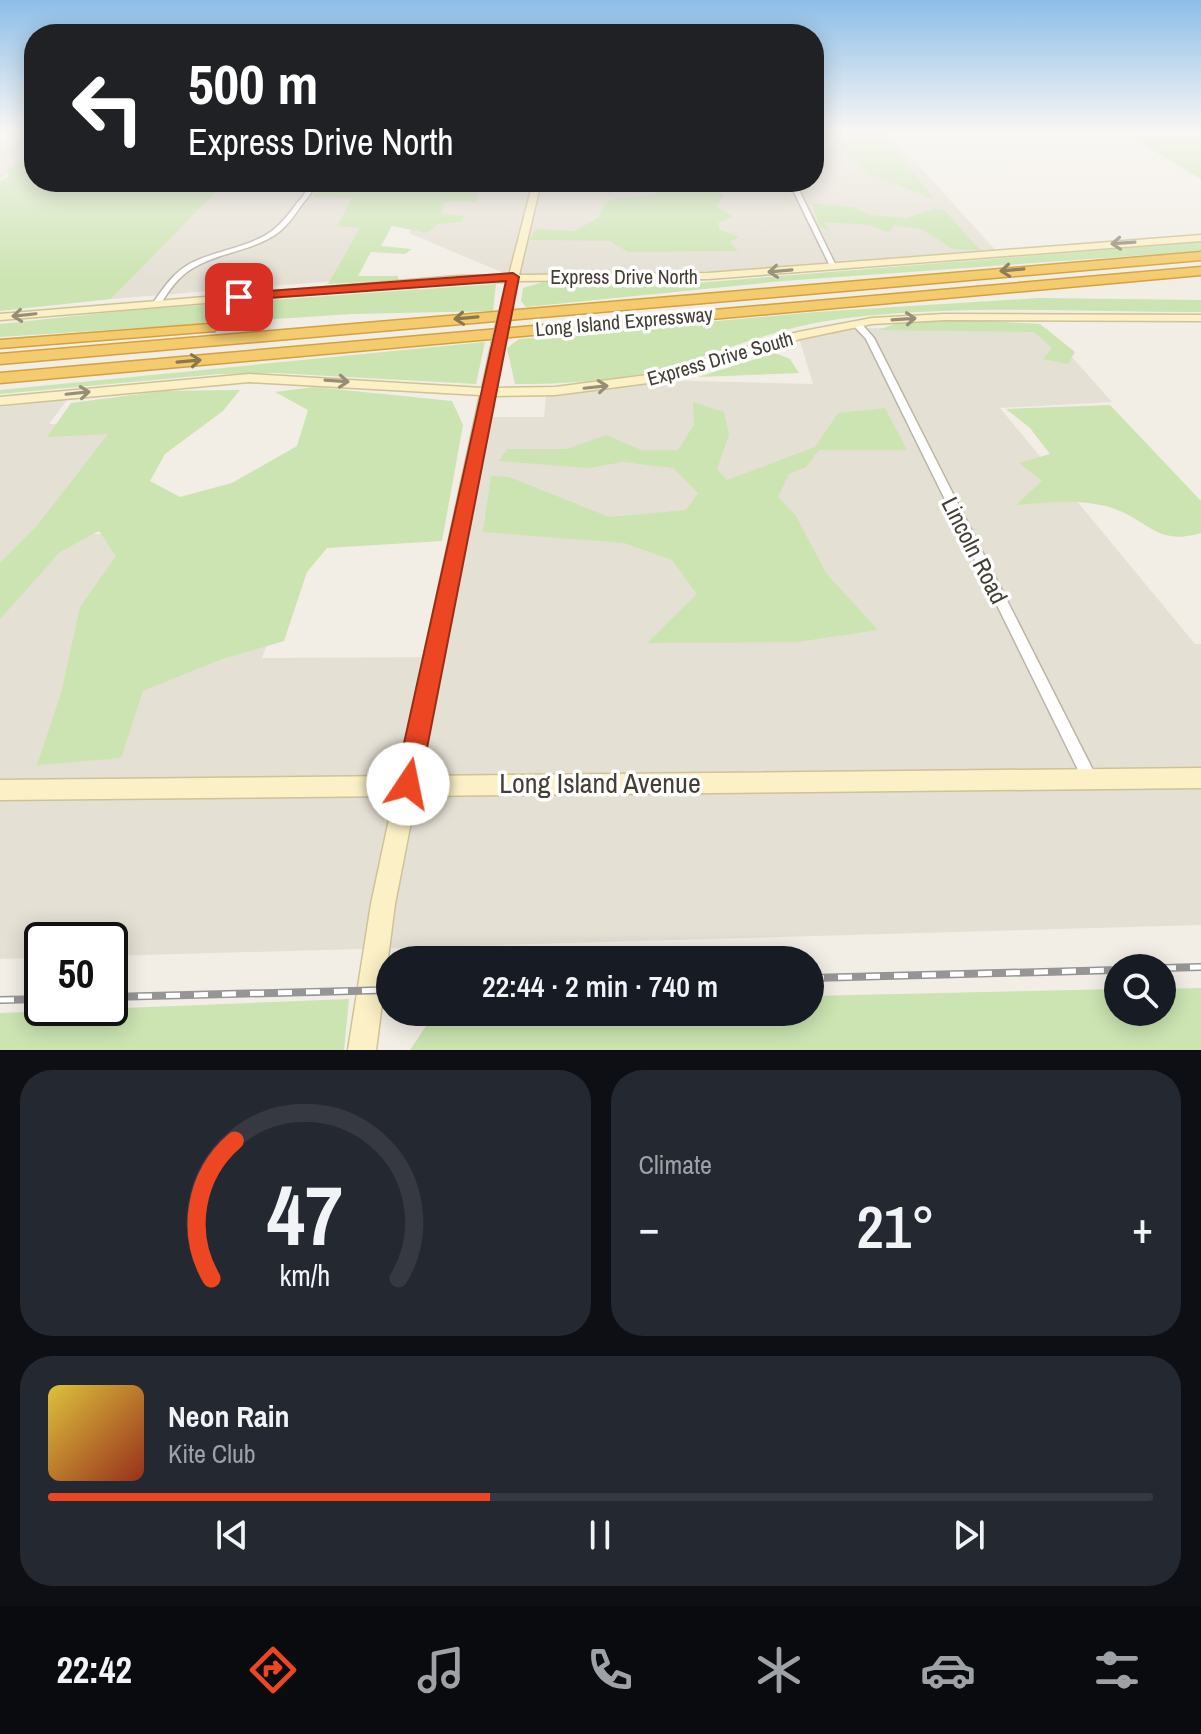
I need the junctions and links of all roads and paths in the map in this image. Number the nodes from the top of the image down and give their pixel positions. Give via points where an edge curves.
1 (308, 192) edge
2 (534, 192) edge
3 (797, 192) edge
4 (1201, 238) edge
5 (1201, 256) edge
6 (833, 266) junction
7 (1201, 271) edge
8 (513, 277) junction
9 (1201, 285) edge
10 (897, 296) junction
11 (157, 303) junction
12 (0, 317) edge
13 (1201, 318) edge
14 (414, 323) junction
15 (857, 324) junction
16 (0, 344) edge
17 (0, 359) edge
18 (0, 378) edge
19 (489, 392) junction
20 (0, 401) edge
21 (1201, 778) edge
22 (1090, 779) junction
23 (408, 784) junction
24 (0, 790) edge
25 (362, 1050) edge

1 - 11 street via 272,234 188,266
2 - 8 main road
3 - 6 street
4 -> 6 main road, Express Drive North
5 -> 14 highway, Long Island Expressway
6 -> 8 main road, Express Drive North via 690,277
7 - 10 highway, Long Island Expressway
8 - 11 main road, Express Drive North
8 - 19 main road, bridge
9 - 10 highway
18 -> 10 highway, Long Island Expressway
11 -> 12 main road, Express Drive North
15 -> 13 main road, Express Drive South via 937,317
14 - 16 highway via 184,329
14 - 17 highway, Long Island Expressway
19 -> 15 main road, Express Drive South via 646,380
15 - 22 street, Lincoln Road via 870,338
20 -> 19 main road, Express Drive South via 249,378
19 - 23 main road
21 - 22 main road, Long Island Avenue
22 - 23 main road, Long Island Avenue
23 - 24 main road, Long Island Avenue
23 - 25 main road

